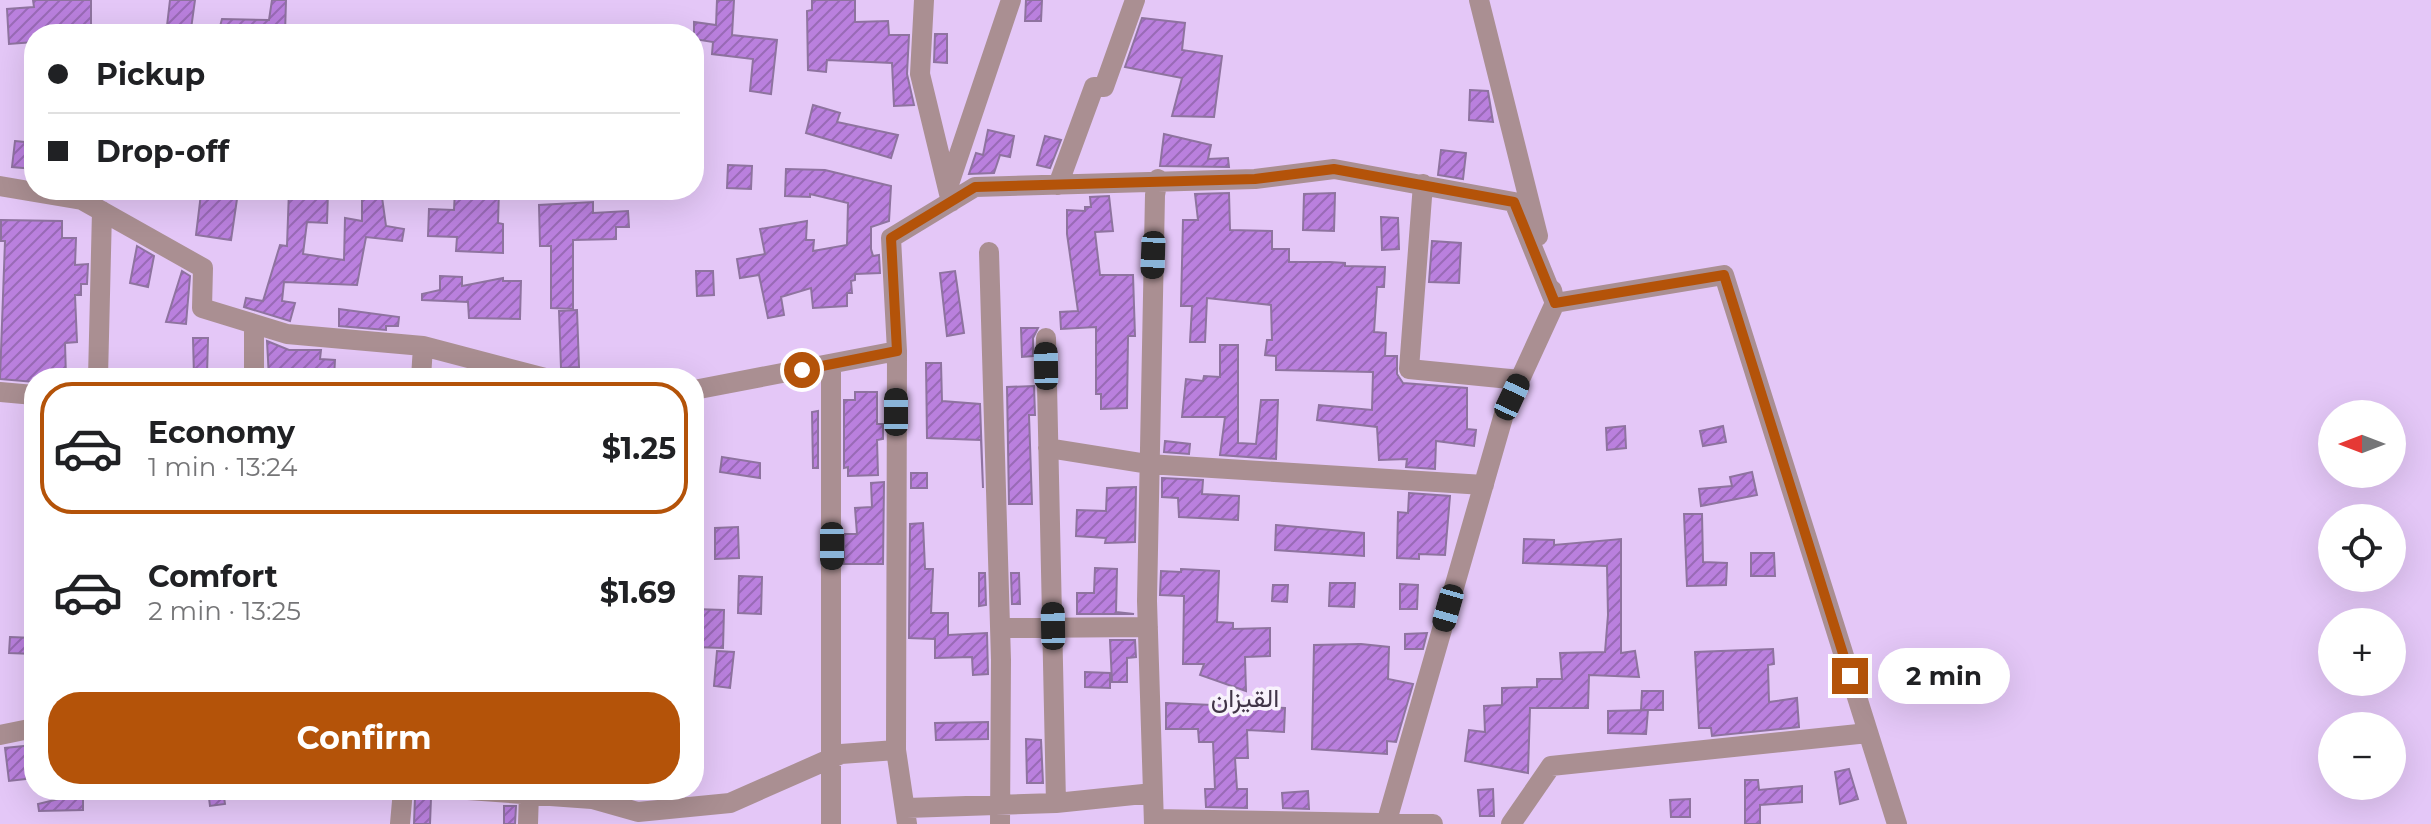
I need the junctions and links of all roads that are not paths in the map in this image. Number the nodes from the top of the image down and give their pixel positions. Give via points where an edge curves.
1 (924, 0) edge
2 (1011, 0) edge
3 (1135, 0) edge
4 (1479, 0) edge
5 (1158, 179) junction
6 (1423, 184) junction
7 (1058, 185) junction
8 (0, 186) edge
9 (24, 190) edge
10 (949, 194) junction
11 (82, 200) edge
12 (102, 211) junction
13 (989, 252) dead end
14 (1555, 303) junction
15 (254, 324) junction
16 (1046, 338) dead end
17 (423, 346) junction
18 (897, 351) junction
19 (831, 364) junction
20 (98, 368) edge
21 (254, 368) edge
22 (422, 368) edge
23 (507, 368) edge
24 (1520, 380) junction
25 (704, 388) edge
26 (0, 392) edge
27 (24, 394) edge
28 (1048, 448) junction
29 (1148, 464) junction
30 (1484, 485) junction
31 (1053, 626) junction
32 (1148, 627) junction
33 (1000, 628) junction
34 (24, 730) edge
35 (1868, 733) junction
36 (0, 735) edge
37 (896, 750) junction
38 (832, 757) junction
39 (1153, 793) junction
40 (402, 800) edge
41 (529, 800) edge
42 (607, 800) edge
43 (1056, 803) junction
44 (1000, 815) edge
45 (907, 816) edge
46 (1154, 821) edge
47 (1386, 823) edge
48 (400, 824) edge
49 (528, 824) edge
50 (831, 824) edge
51 (1433, 824) edge
52 (1511, 824) edge
53 (1897, 824) edge

1 - 10 street via 920,74
2 - 10 street
3 - 7 street via 1104,87 1094,87
4 - 14 street
5 - 6 street via 1255,179 1334,169
5 - 7 street
5 - 29 street
6 - 14 street via 1514,202
6 - 24 street via 1409,369
7 - 10 street via 975,187
8 - 9 street
10 - 18 street via 891,238
11 - 12 street
12 - 15 street via 203,268 202,308
12 - 20 street
13 - 33 street
14 - 24 street
14 - 35 street via 1724,275
15 - 17 street via 287,334
15 - 21 street
16 - 28 street
17 - 22 street
17 - 23 street
18 - 19 street
18 - 37 street
19 - 25 street
19 - 38 street
24 - 30 street via 1504,414
26 - 27 street
28 - 29 street
28 - 31 street
29 - 30 street
29 - 32 street
30 - 47 street
31 - 32 street
31 - 33 street
31 - 43 street
32 - 39 street
33 - 44 street
34 - 36 street
35 - 52 street via 1551,766
35 - 53 street
37 - 38 street
37 - 45 street
38 - 42 street via 730,803 638,812
38 - 50 street
39 - 43 street
39 - 46 street
40 - 48 street
41 - 49 street
43 - 44 street
44 - 45 street
46 - 47 street
47 - 51 street

